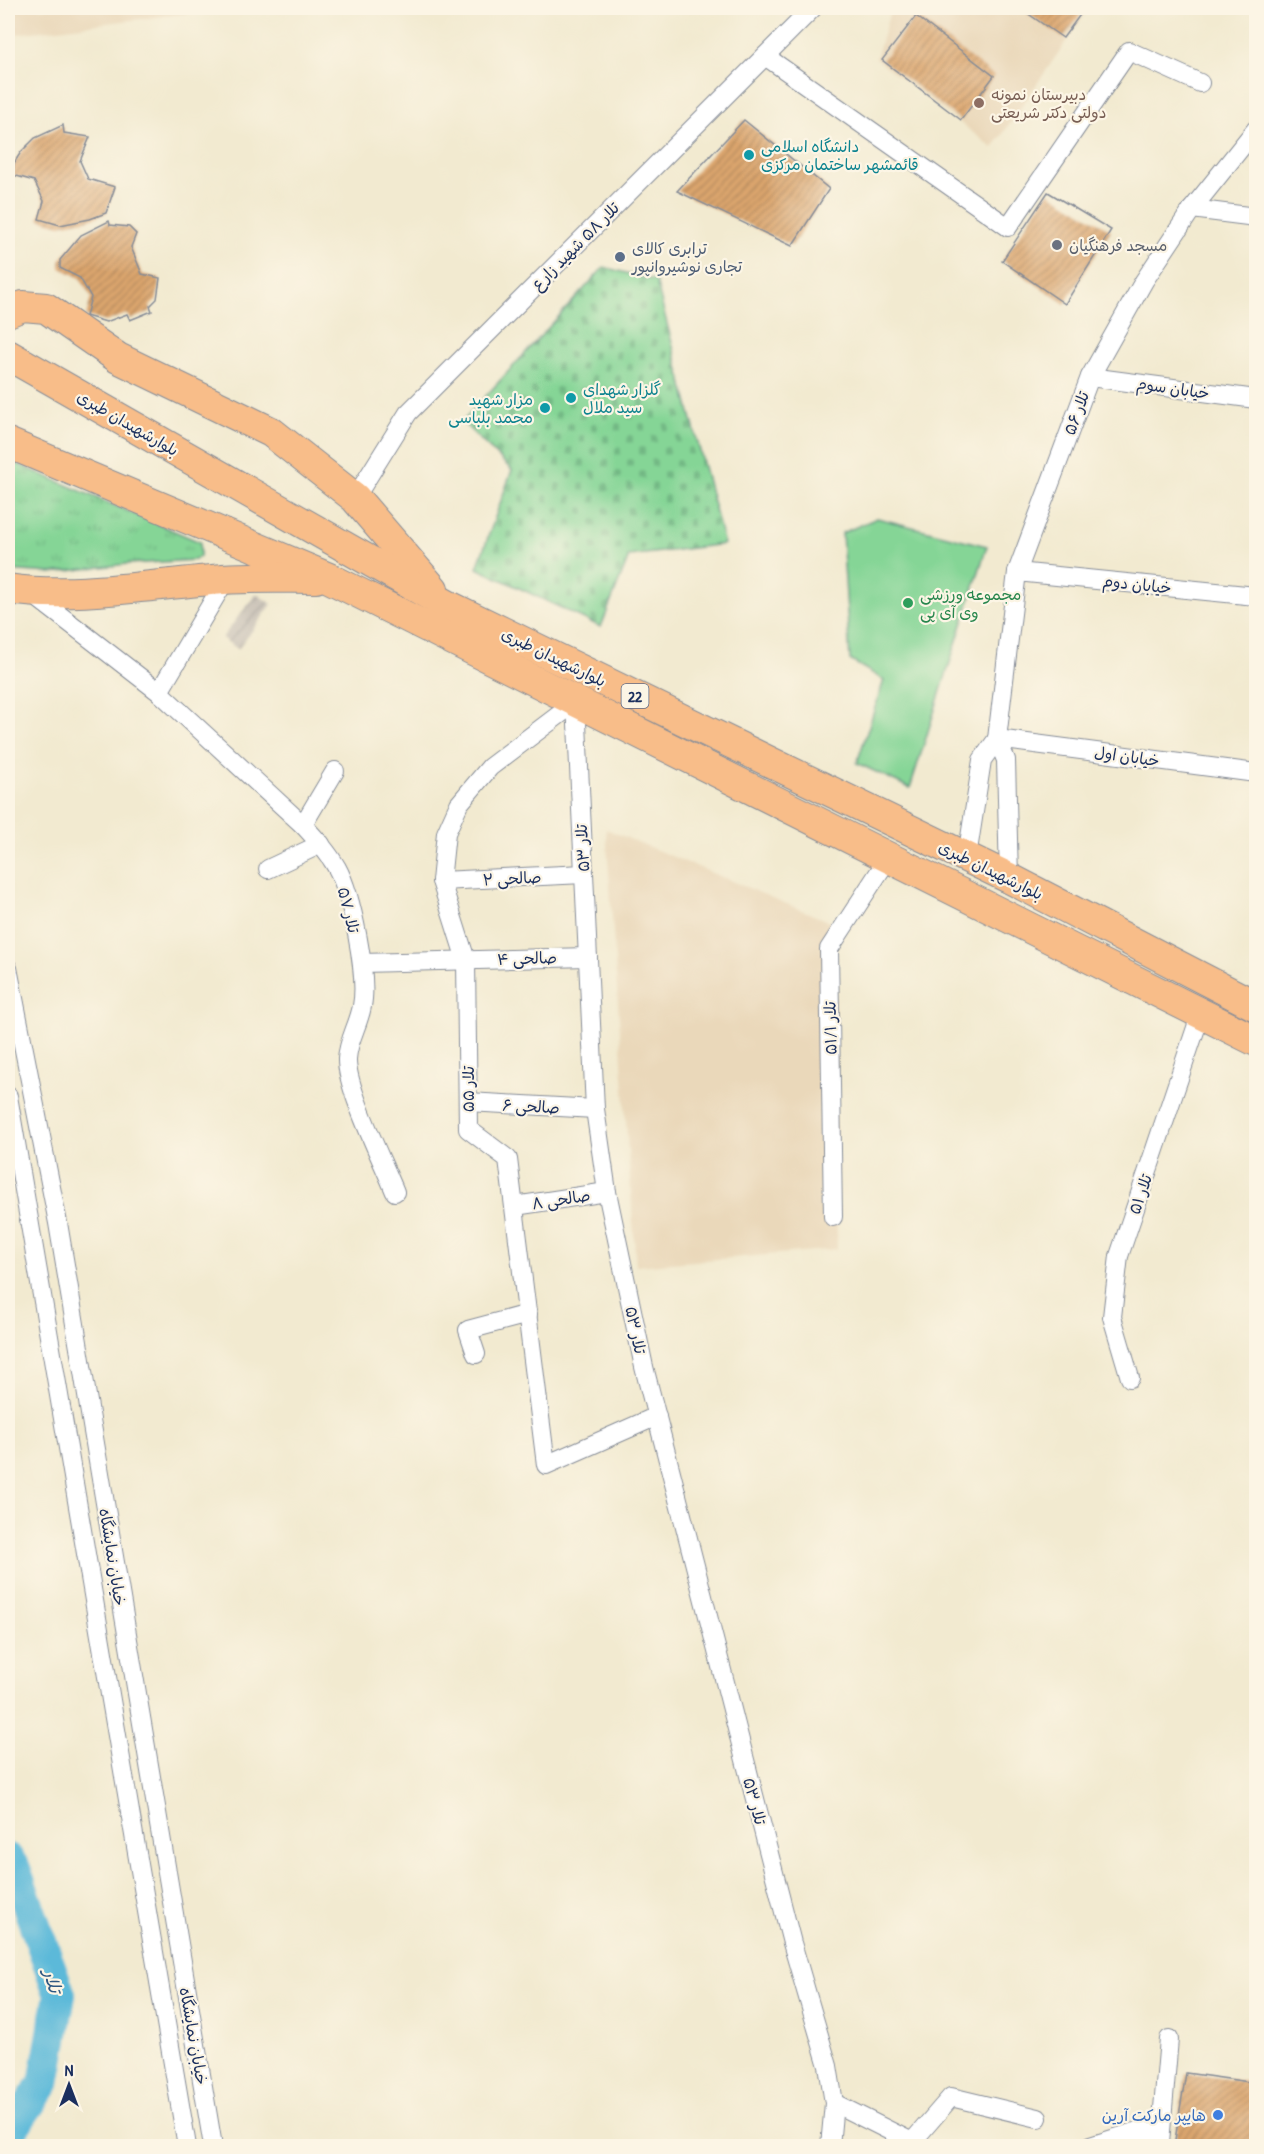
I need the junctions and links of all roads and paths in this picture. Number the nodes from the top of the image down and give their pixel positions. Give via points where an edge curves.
1 (813, 8) edge
2 (765, 56) junction
3 (1200, 83) dead end
4 (1257, 129) edge
5 (1192, 209) junction
6 (1257, 217) edge
7 (8, 312) edge
8 (16, 360) edge
9 (1090, 377) junction
10 (1257, 399) edge
11 (8, 443) edge
12 (355, 498) junction
13 (1017, 573) junction
14 (329, 578) junction
15 (226, 579) junction
16 (18, 590) edge
17 (1257, 596) edge
18 (447, 605) junction
19 (159, 692) junction
20 (576, 702) junction
21 (997, 739) junction
22 (335, 771) dead end
23 (1257, 773) edge
24 (303, 825) junction
25 (321, 844) junction
26 (889, 857) junction
27 (967, 857) junction
28 (268, 869) dead end
29 (584, 874) junction
30 (1010, 878) junction
31 (441, 881) junction
32 (588, 957) junction
33 (466, 960) junction
34 (362, 963) junction
35 (8, 968) edge
36 (1257, 1006) edge
37 (1201, 1013) junction
38 (1257, 1041) edge
39 (8, 1096) edge
40 (468, 1102) junction
41 (595, 1110) junction
42 (395, 1192) dead end
43 (607, 1192) junction
44 (515, 1206) junction
45 (833, 1217) dead end
46 (528, 1314) junction
47 (476, 1354) dead end
48 (1130, 1378) dead end
49 (657, 1416) junction
50 (1168, 2039) dead end
51 (834, 2103) junction
52 (1038, 2118) dead end
53 (1160, 2145) edge
54 (188, 2146) edge
55 (213, 2146) edge
56 (830, 2146) edge
57 (1090, 2146) edge

1 - 2 street, تلار ۵۸ شهید زارع
2 - 3 street via 1008,227 1129,51
2 - 12 street, تلار ۵۸ شهید زارع via 408,413
4 - 5 street, تلار ۵۶
5 - 6 street
5 - 9 street, تلار ۵۶ via 1144,281
7 - 12 highway via 23,306 46,308 118,358 271,432
8 - 18 highway, بلوارشهیدان طبری / 22
9 - 10 street, خیابان سوم
9 - 13 street, تلار ۵۶
11 - 14 highway, بلوارشهیدان طبری / 22
12 - 18 highway
13 - 17 street, خیابان دوم
13 - 21 street, تلار ۵۶
14 - 15 highway
14 - 20 highway, بلوارشهیدان طبری / 22
15 - 16 highway via 133,588
15 - 19 street
16 - 19 street, تلار ۵۷
18 - 27 highway, بلوارشهیدان طبری / 22
19 - 24 street, تلار ۵۷
20 - 26 highway, بلوارشهیدان طبری / 22
20 - 29 street, تلار ۵۳
20 - 31 street, تلار ۵۵ via 490,767 459,804 446,833
21 - 23 street, خیابان اول
21 - 27 street via 982,760
21 - 30 street via 1006,760
22 - 24 street
24 - 25 street, تلار ۵۷
25 - 28 street
25 - 34 street, تلار ۵۷ via 338,870 348,896
26 - 37 highway, بلوارشهیدان طبری / 22
26 - 45 street, تلار ۵۱/۱ via 829,949
27 - 30 highway, بلوارشهیدان طبری / 22
29 - 31 street, صالحی ۲
29 - 32 street, تلار ۵۳
30 - 36 highway, بلوارشهیدان طبری / 22
31 - 33 street, تلار ۵۵
32 - 33 street, صالحی ۴
32 - 41 street, تلار ۵۳
33 - 34 street, صالحی ۴
33 - 40 street, تلار ۵۵
34 - 42 street, تلار ۵۷ via 362,1006 347,1059 350,1080
35 - 55 street, خیابان نمایشگاه via 58,1222
37 - 38 highway, بلوارشهیدان طبری / 22
37 - 48 street, تلار ۵۱ via 1119,1256 1112,1317
39 - 54 street, خیابان نمایشگاه
40 - 41 street, صالحی ۶
40 - 44 street, تلار ۵۵ via 468,1129 508,1159
41 - 43 street, تلار ۵۳
43 - 44 street, صالحی ۸
43 - 49 street, تلار ۵۳
44 - 46 street, تلار ۵۵
46 - 47 street via 468,1330
46 - 49 street, تلار ۵۵ via 546,1465
49 - 51 street, تلار ۵۳ via 792,1943 828,2066
50 - 53 street
51 - 52 street via 912,2142 951,2097
51 - 56 street, تلار ۵۳
53 - 57 street via 1155,2134 1141,2130

